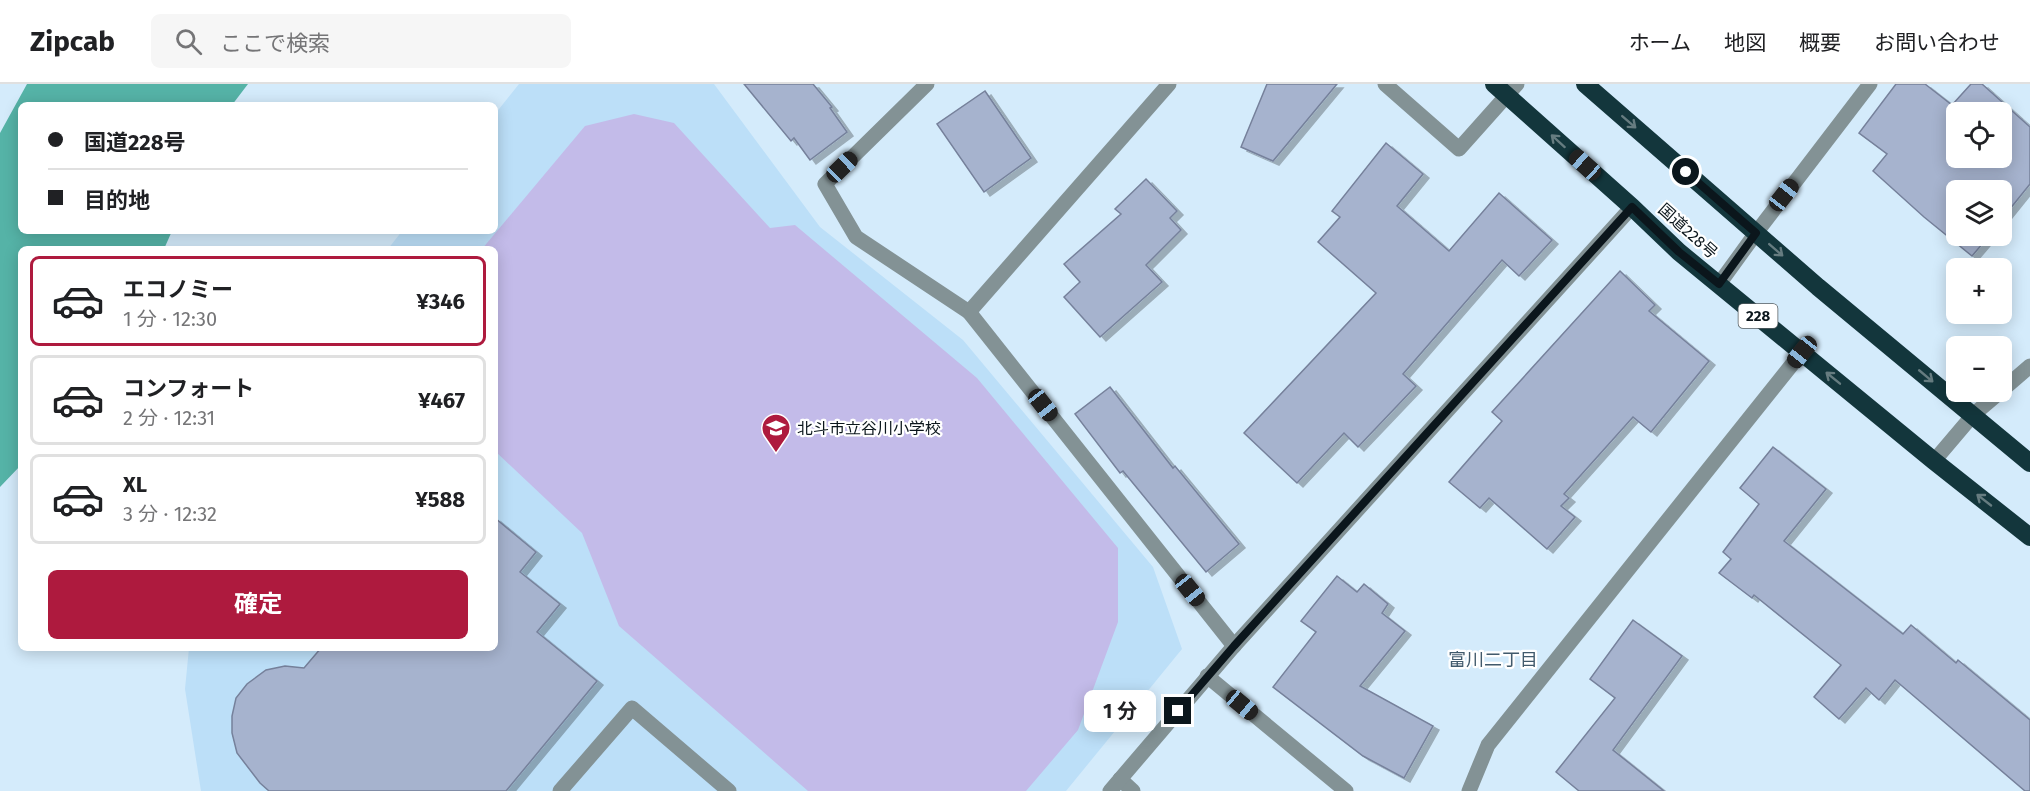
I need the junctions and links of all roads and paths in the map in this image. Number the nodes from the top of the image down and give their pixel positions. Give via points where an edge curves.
1 (927, 84) edge
2 (1169, 84) edge
3 (1385, 84) edge
4 (1585, 84) edge
5 (1870, 84) edge
6 (1506, 88) edge
7 (1632, 207) junction
8 (1756, 233) junction
9 (1719, 284) junction
10 (969, 312) junction
11 (1802, 352) junction
12 (2030, 366) edge
13 (2012, 382) edge
14 (1988, 402) edge
15 (1973, 415) junction
16 (1934, 461) junction
17 (2030, 463) edge
18 (2030, 537) edge
19 (1234, 646) junction
20 (1207, 676) junction
21 (1115, 785) edge
22 (560, 791) edge
23 (729, 791) edge
24 (1133, 791) edge
25 (1346, 791) edge
26 (1469, 791) edge

1 - 10 street via 825,184 856,237
2 - 10 street
3 - 6 street via 1459,149
4 -> 8 highway
5 - 8 street
7 -> 6 highway, 国道228号 / 228
7 - 9 highway, 国道228号 / 228
7 - 19 street
8 - 9 street
8 -> 15 highway
9 - 11 highway, 国道228号 / 228
10 - 19 street
16 -> 11 highway, 国道228号 / 228
11 - 26 street via 1488,745
12 - 13 street
14 - 15 street
15 - 16 street
15 - 17 highway
18 -> 16 highway, 国道228号 / 228
19 - 20 street
20 - 21 street
20 - 25 street
21 - 24 street
22 - 23 street via 632,708

